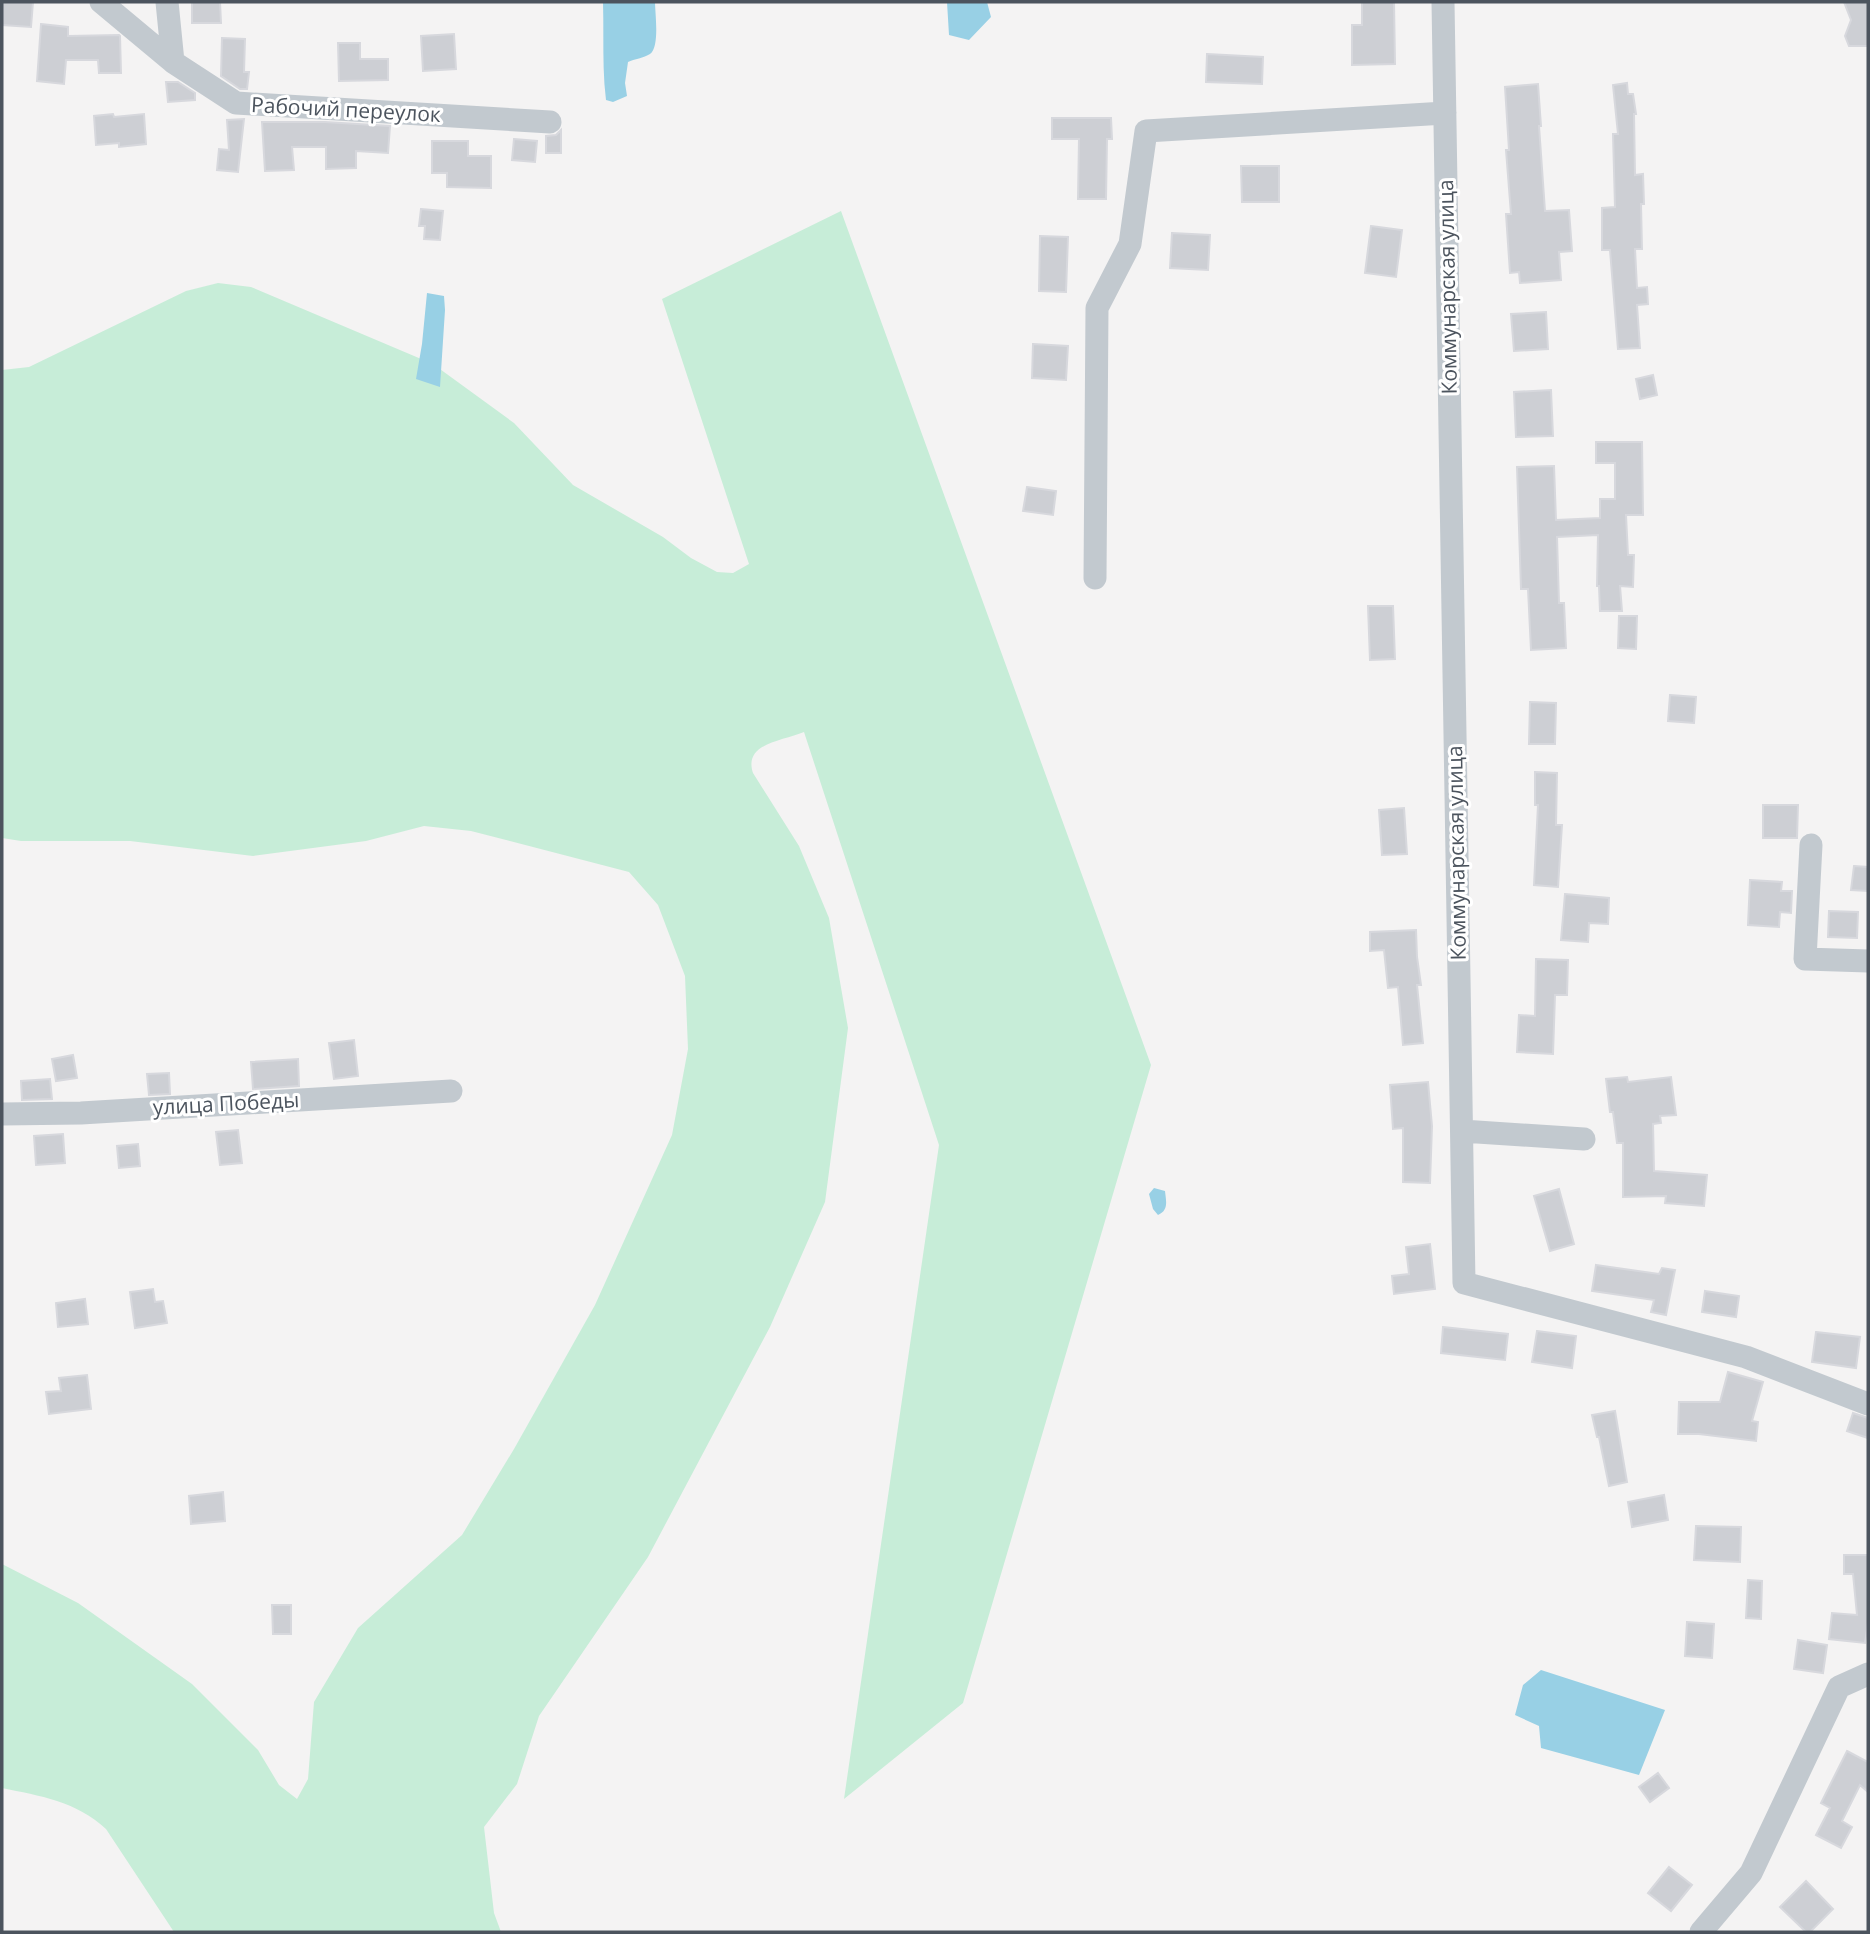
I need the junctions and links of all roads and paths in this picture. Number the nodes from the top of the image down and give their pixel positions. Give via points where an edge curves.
1 (102, 2) edge
2 (167, 2) edge
3 (1443, 2) edge
4 (173, 61) junction
5 (1445, 113) junction
6 (550, 122) dead end
7 (1095, 578) dead end
8 (1811, 845) dead end
9 (1868, 961) edge
10 (451, 1091) dead end
11 (2, 1114) edge
12 (1462, 1131) junction
13 (1584, 1139) dead end
14 (1868, 1404) edge
15 (1868, 1675) edge
16 (1701, 1932) edge

1 - 4 street, Рабочий переулок
2 - 4 street
3 - 5 street, Коммунарская улица
4 - 6 street, Рабочий переулок via 236,103
5 - 7 street via 1146,131 1130,244 1097,308
5 - 12 street, Коммунарская улица
8 - 9 street via 1805,959
10 - 11 street, улица Победы
12 - 13 street
12 - 14 street, Коммунарская улица via 1464,1283 1746,1357
15 - 16 street via 1839,1687 1751,1872

